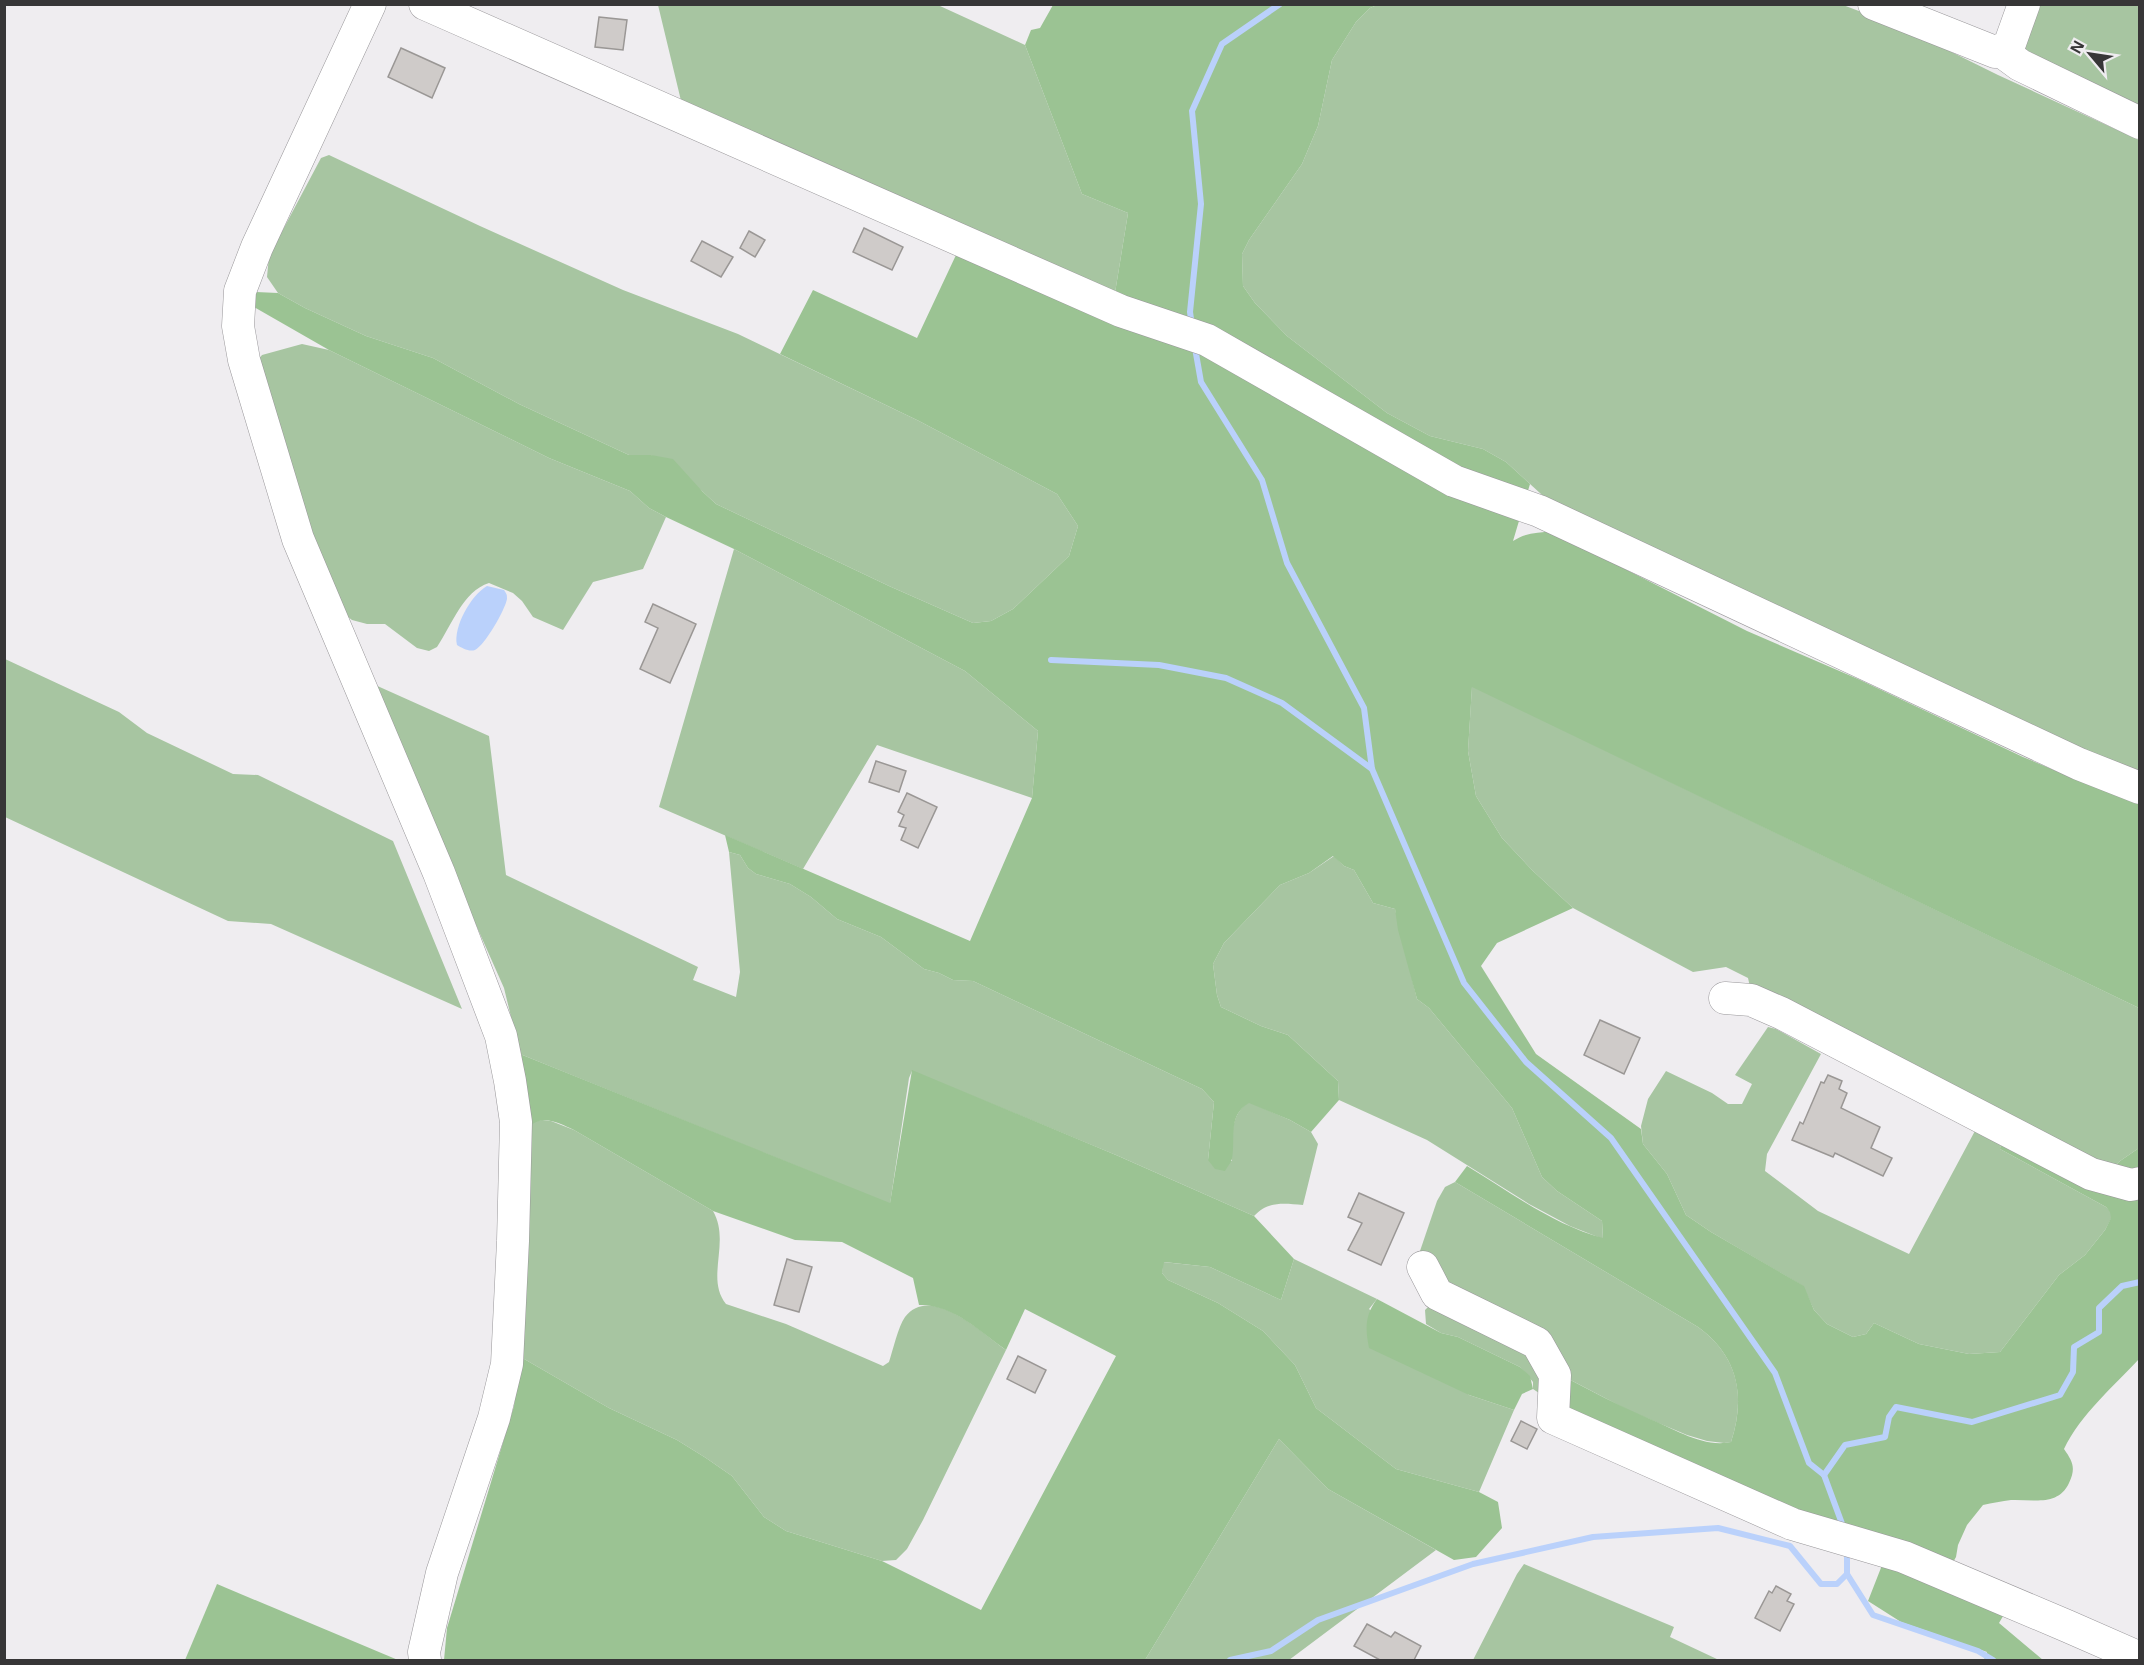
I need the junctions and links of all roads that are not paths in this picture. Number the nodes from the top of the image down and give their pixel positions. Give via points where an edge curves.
1 (370, 4) edge
2 (425, 4) edge
3 (1874, 4) edge
4 (2024, 4) edge
5 (2001, 51) junction
6 (2139, 123) edge
7 (2139, 788) edge
8 (1725, 998) dead end
9 (2139, 1183) edge
10 (1423, 1267) dead end
11 (2139, 1658) edge
12 (425, 1660) edge

1 - 12 street via 257,247 240,291 238,326 244,360 298,539 438,873 501,1036 516,1122 507,1364 494,1418 442,1573
2 - 7 street via 1121,310 1195,337 1454,481 1539,511 2068,759
3 - 5 street via 1995,52
4 - 5 street via 2009,46
5 - 6 street via 2020,65
8 - 9 street via 1751,1000 1781,1013 2091,1174 2131,1185
10 - 11 street via 1437,1294 1537,1343 1555,1375 1553,1418 1792,1524 1904,1557

